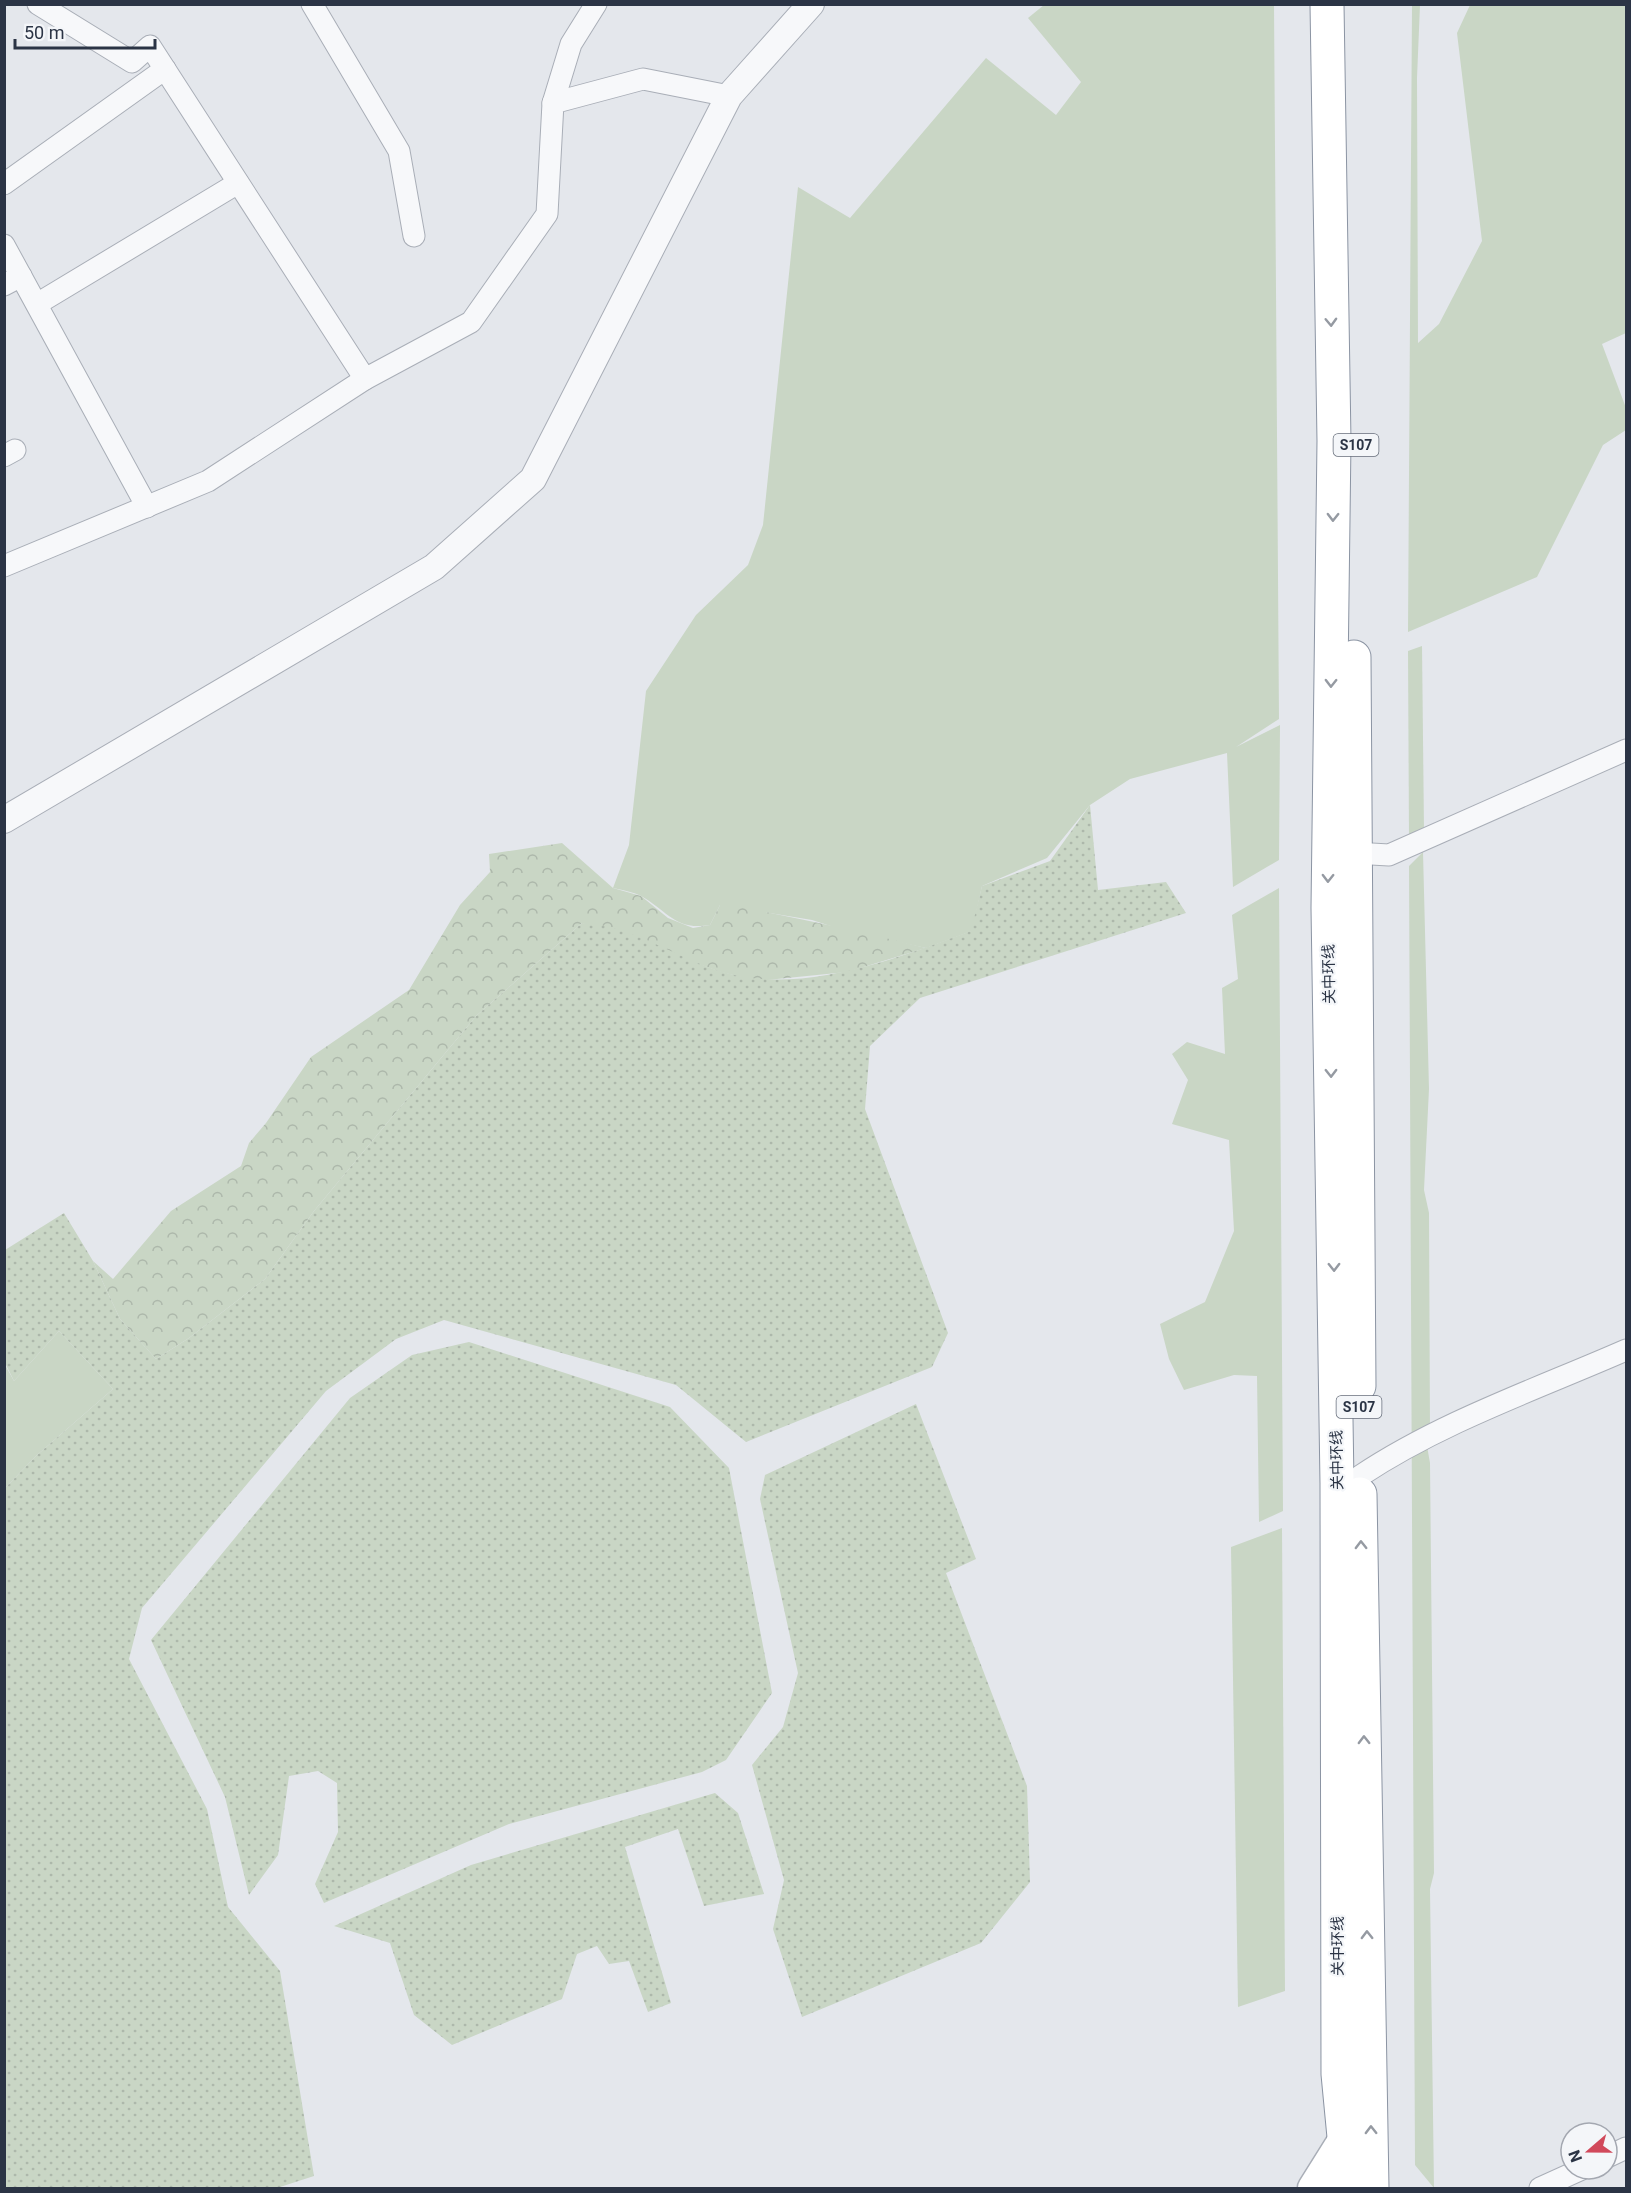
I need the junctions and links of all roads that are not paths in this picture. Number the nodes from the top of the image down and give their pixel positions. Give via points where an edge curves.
1 (38, 4) edge
2 (312, 4) edge
3 (596, 4) edge
4 (811, 4) edge
5 (1329, 10) edge
6 (165, 69) junction
7 (729, 96) junction
8 (553, 103) junction
9 (238, 183) junction
10 (4, 184) edge
11 (414, 236) dead end
12 (4, 246) edge
13 (13, 281) edge
14 (37, 304) junction
15 (365, 379) junction
16 (147, 507) junction
17 (4, 566) edge
18 (1343, 625) junction
19 (1626, 750) edge
20 (4, 820) edge
21 (1354, 853) junction
22 (1626, 1350) edge
23 (1360, 1476) junction
24 (1344, 2137) junction
25 (1559, 2179) edge
26 (1312, 2188) edge
27 (1344, 2188) edge
28 (1372, 2188) edge
29 (1540, 2188) edge

1 - 6 street via 132,62 150,46
2 - 11 street via 399,151
3 - 8 street via 571,44
4 - 7 street
5 - 18 highway, S107 via 1340,263 1356,443
6 - 9 street
6 - 10 street
7 - 8 street via 643,79
7 - 20 street via 532,479 434,567
8 - 15 street via 547,214 471,322
9 - 14 street
9 - 15 street
12 - 13 street
13 - 14 street
14 - 16 street
15 - 16 street via 208,481
16 - 17 street
18 - 21 highway, 关中环线 / S107
18 -> 24 highway, 关中环线 / S107 via 1328,908 1338,1495 1338,2074
19 - 21 street via 1389,855
21 - 23 highway, 关中环线 / S107
22 - 23 street via 1440,1432
28 -> 23 highway, 关中环线 / S107
24 - 26 main road
24 - 27 highway, 关中环线 / S107
25 - 29 street

